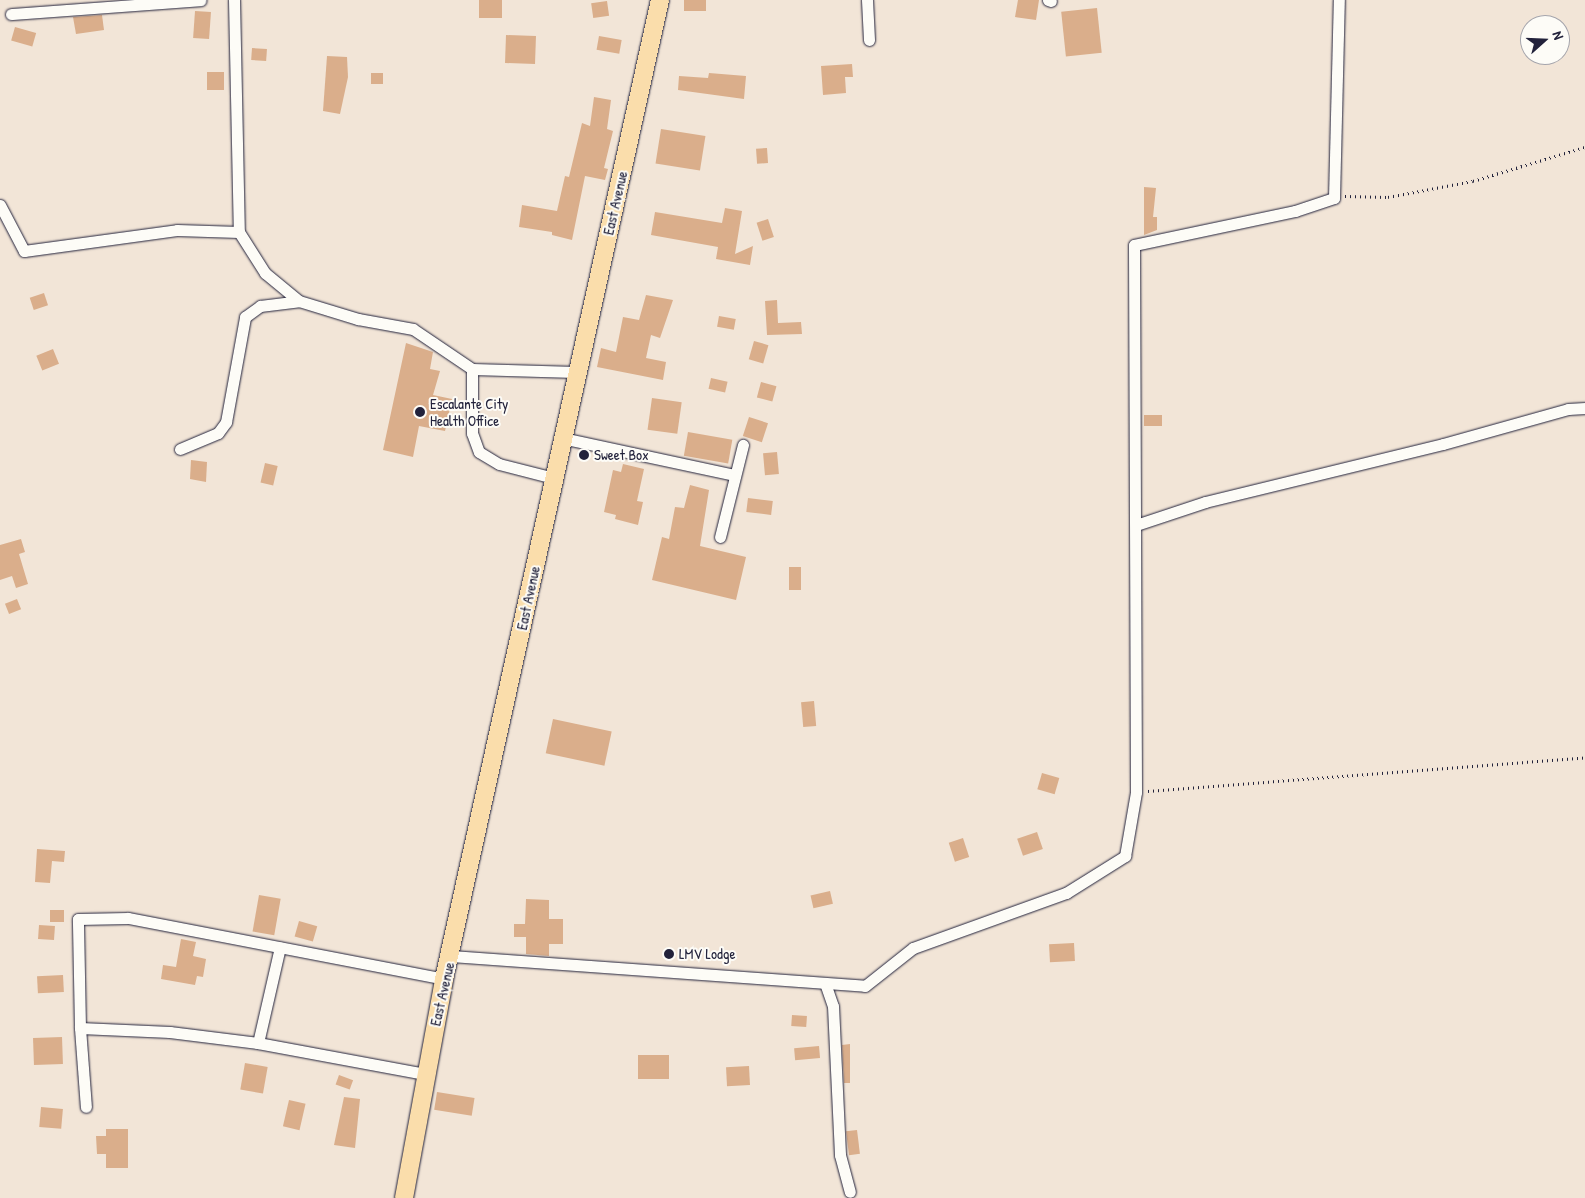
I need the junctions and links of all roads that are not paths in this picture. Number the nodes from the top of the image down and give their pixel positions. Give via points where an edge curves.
1 (200, 0) edge
2 (234, 0) edge
3 (660, 0) edge
4 (866, 0) edge
5 (1339, 0) edge
6 (11, 14) dead end
7 (869, 40) dead end
8 (0, 205) edge
9 (239, 232) junction
10 (299, 301) junction
11 (472, 369) junction
12 (576, 372) junction
13 (1585, 408) edge
14 (562, 438) junction
15 (743, 445) dead end
16 (180, 449) dead end
17 (736, 475) junction
18 (554, 478) junction
19 (1136, 525) junction
20 (720, 537) dead end
21 (280, 947) junction
22 (451, 956) junction
23 (444, 979) junction
24 (825, 984) junction
25 (80, 1028) junction
26 (258, 1043) junction
27 (426, 1074) junction
28 (86, 1107) dead end
29 (850, 1192) dead end
30 (404, 1198) edge

1 - 6 street
2 - 9 street
3 - 12 main road, East Avenue
4 - 7 street
5 - 19 street via 1334,198 1295,211 1134,246
8 - 9 street via 24,250 177,230
9 - 10 street via 264,273
10 - 11 street via 358,319 413,329
10 - 16 street via 260,306 245,317 226,422 218,433
11 - 12 street
11 - 18 street via 472,433 479,452 499,464
12 - 14 main road, East Avenue
13 - 19 street via 1568,409 1443,444 1205,502
14 - 17 street
14 - 18 main road, East Avenue
15 - 17 street
17 - 20 street
18 - 22 main road, East Avenue
19 - 24 street via 1136,792 1125,856 1066,893 913,948 865,986
21 - 23 street
21 - 25 street via 128,918 78,919
21 - 26 street
22 - 23 main road, East Avenue
22 - 24 street
23 - 27 main road, East Avenue
24 - 29 street via 832,1006 840,1155
25 - 26 street via 170,1032
25 - 28 street
26 - 27 street
27 - 30 main road, East Avenue

